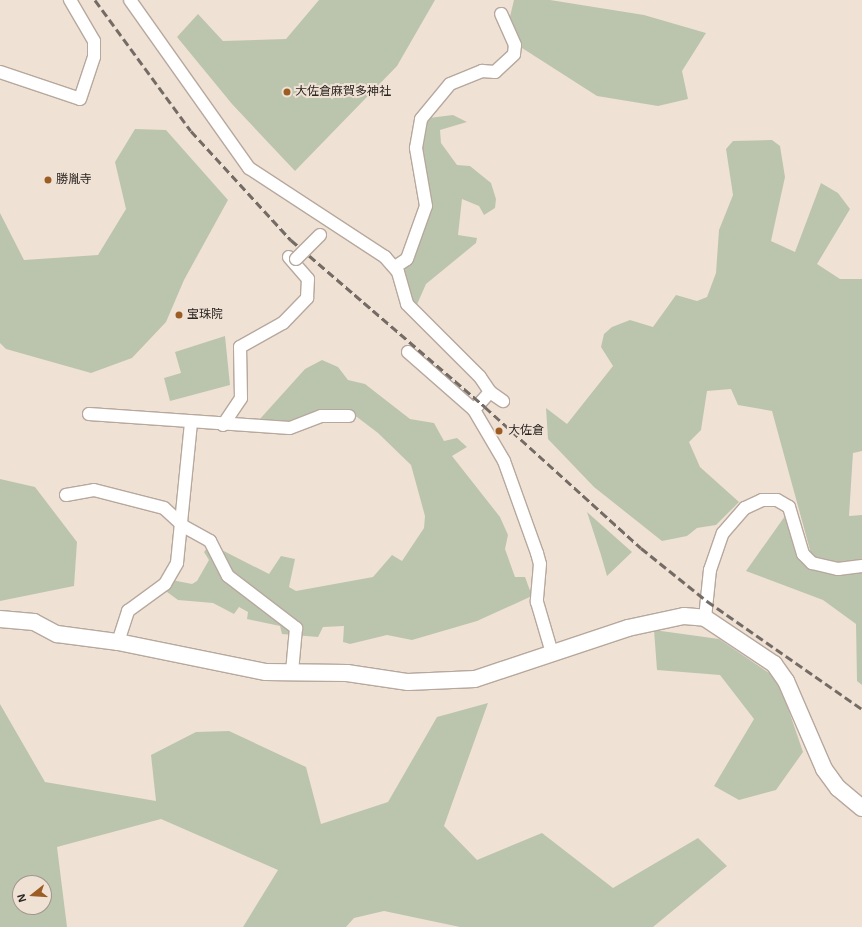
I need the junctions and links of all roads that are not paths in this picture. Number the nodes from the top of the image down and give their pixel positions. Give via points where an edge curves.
1 (70, 0) edge
2 (130, 0) edge
3 (501, 14) dead end
4 (0, 72) edge
5 (333, 221) junction
6 (396, 267) junction
7 (408, 352) dead end
8 (490, 392) junction
9 (503, 401) dead end
10 (474, 410) junction
11 (89, 414) dead end
12 (349, 416) dead end
13 (191, 422) junction
14 (223, 425) junction
15 (66, 495) dead end
16 (183, 526) junction
17 (862, 566) edge
18 (705, 618) junction
19 (0, 619) edge
20 (118, 642) junction
21 (552, 653) junction
22 (292, 672) junction
23 (862, 808) edge

1 - 4 street via 94,41 94,57 80,99
2 - 5 street via 249,168
3 - 6 street via 515,45 514,54 495,72 482,71 450,84 421,119 416,148 426,206 407,259
5 - 6 street
5 - 14 street, bridge via 293,259 310,283 307,298 283,323 240,347 241,398
6 - 8 street via 407,304 480,378
7 - 10 street
8 - 9 street
8 - 10 street
10 - 21 street via 504,460 537,553 540,564 537,602
11 - 13 street
12 - 14 street via 321,416 290,428
13 - 14 street
13 - 16 street
15 - 16 street via 94,490 164,508
16 - 20 street via 177,563 168,580 131,608
16 - 22 street via 210,541 228,576 294,626
17 - 18 street via 843,569 812,563 803,554 789,507 777,500 762,500 745,508 723,534 710,570
18 - 21 street via 684,616 657,620
18 - 23 street via 774,664 786,681 824,770 838,788
19 - 20 street via 34,622 57,634
20 - 22 street via 266,672
21 - 22 street via 475,679 408,682 347,673

